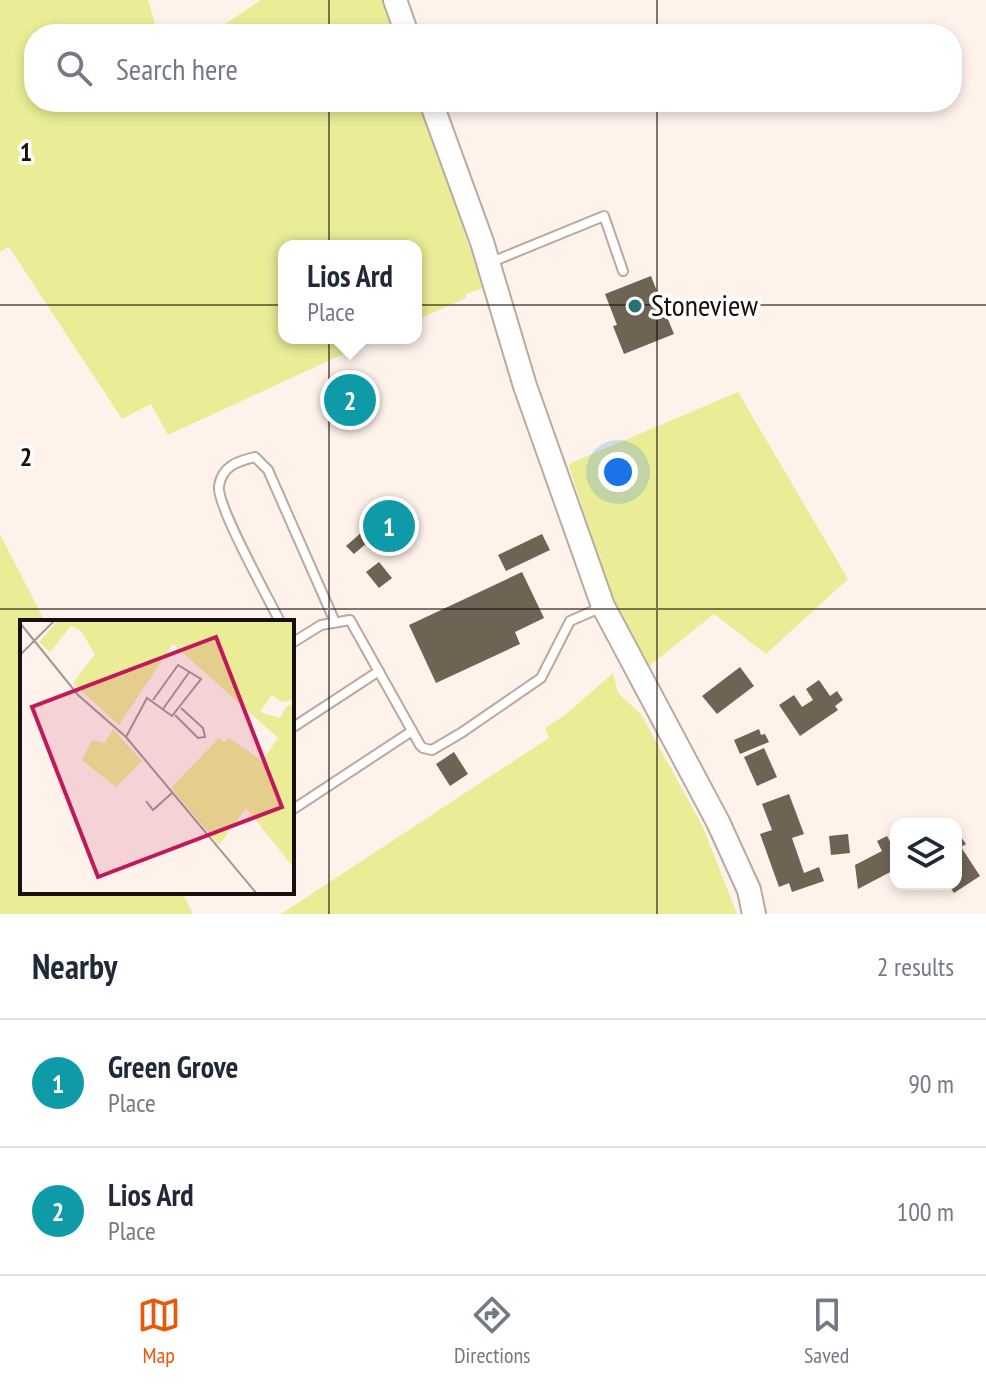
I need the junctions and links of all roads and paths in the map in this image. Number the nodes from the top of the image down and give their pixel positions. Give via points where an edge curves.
1 (395, 0) edge
2 (403, 24) edge
3 (435, 112) edge
4 (488, 263) junction
5 (623, 271) dead end
6 (603, 606) junction
7 (279, 620) edge
8 (335, 622) junction
9 (294, 642) edge
10 (379, 671) junction
11 (294, 727) edge
12 (412, 731) junction
13 (294, 809) edge
14 (754, 914) edge

1 - 2 street
3 - 4 street
4 - 5 lane via 604,216
4 - 6 street via 525,386
6 - 12 lane via 570,621 541,678 461,733 428,750
6 - 14 street via 718,822 749,890
7 - 8 lane via 218,488 233,462 255,457 268,470
8 - 9 lane
8 - 10 lane via 350,620
10 - 11 lane
10 - 12 lane
12 - 13 lane

